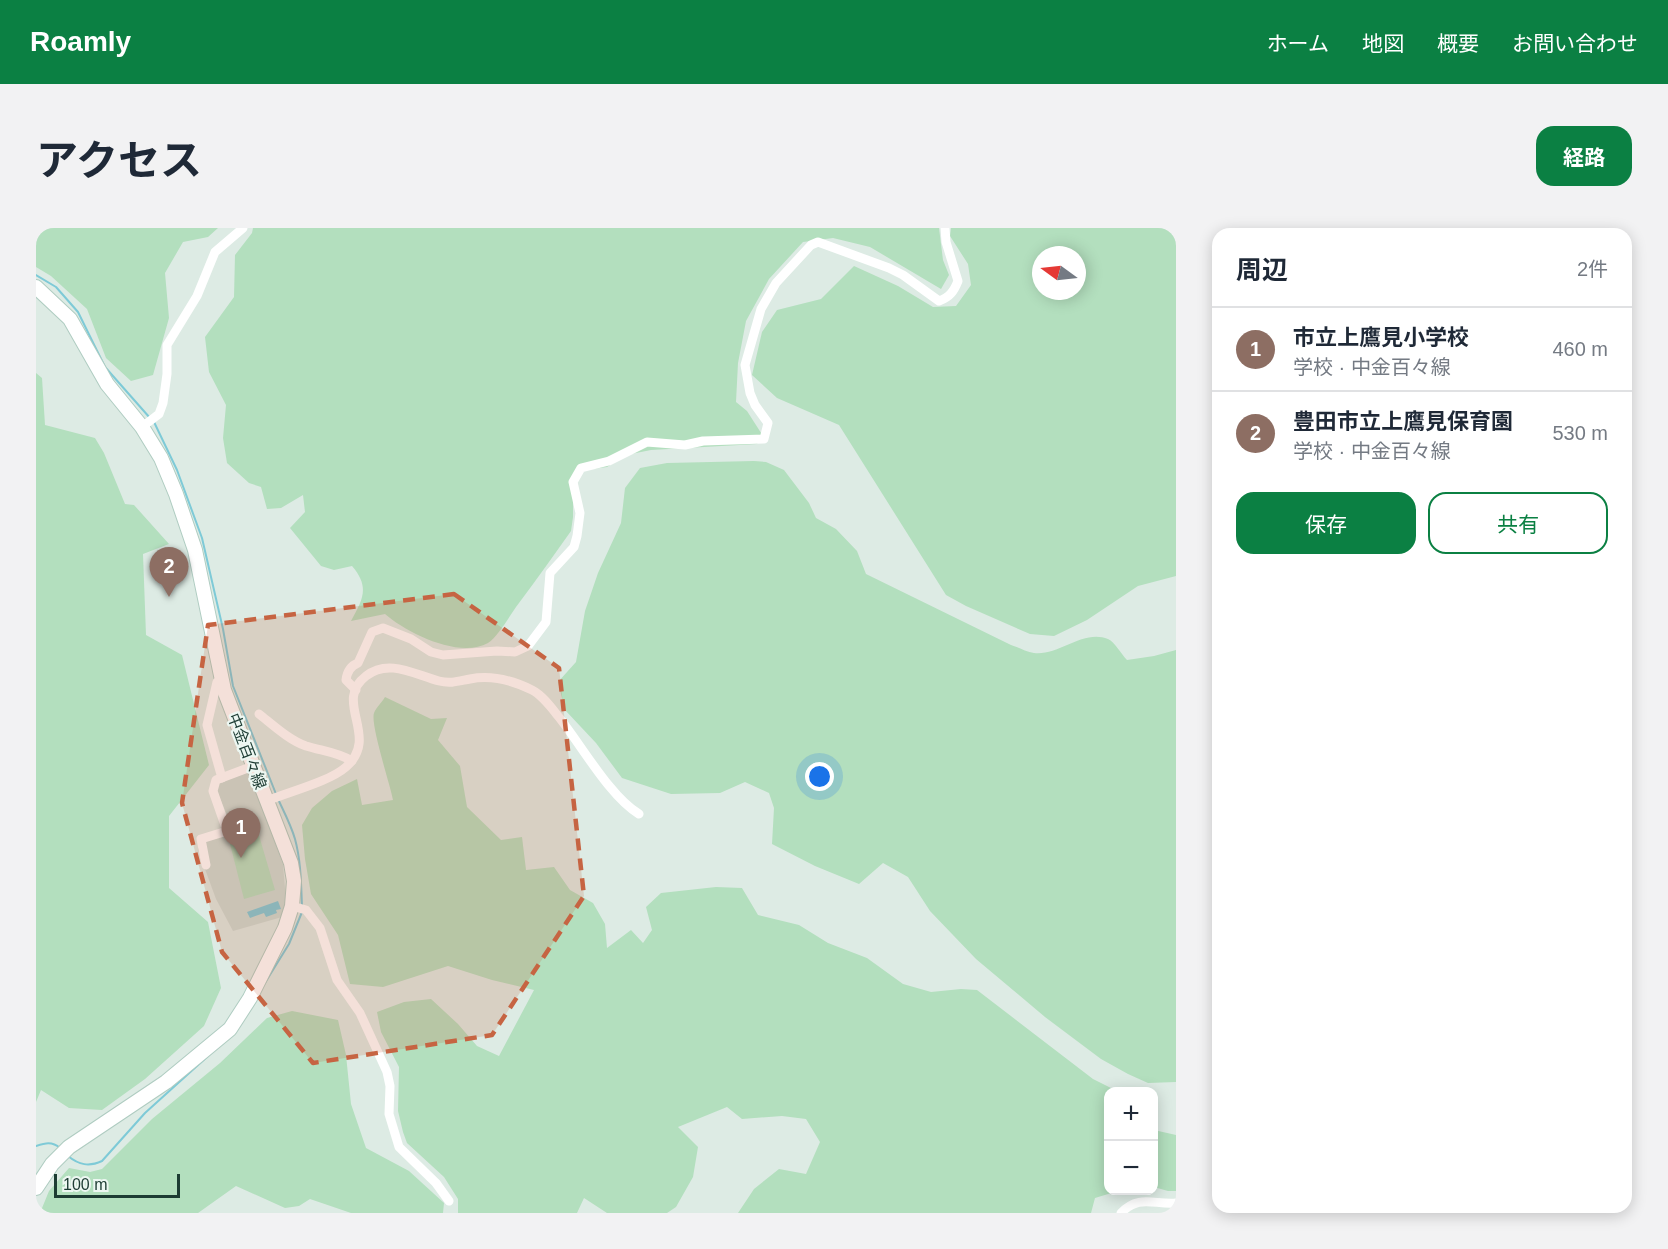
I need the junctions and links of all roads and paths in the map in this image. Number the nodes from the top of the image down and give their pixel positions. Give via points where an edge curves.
1 (243, 228) edge
2 (945, 228) edge
3 (36, 287) edge
4 (144, 425) junction
5 (222, 680) junction
6 (356, 690) junction
7 (259, 714) dead end
8 (352, 760) junction
9 (253, 766) junction
10 (222, 778) junction
11 (268, 800) junction
12 (639, 814) dead end
13 (206, 865) dead end
14 (294, 907) junction
15 (36, 1188) edge
16 (449, 1201) dead end
17 (1176, 1203) edge
18 (1120, 1213) edge

1 - 4 street via 215,252 197,296 167,345 163,403 159,414
2 - 6 street via 958,280 955,290 939,301 889,268 818,242 776,283 756,323 745,365 750,393 768,423 764,439 685,445 647,442 609,461 581,468 573,482 580,513 574,547 550,573 546,622 528,646 515,652 443,655 389,629 377,629 347,675 346,680
3 - 4 main road, 中金百々線 via 70,319 107,384
4 - 5 main road, 中金百々線 via 176,494 195,550
5 - 9 main road, 中金百々線
5 - 10 street via 217,682 207,725
6 - 8 street via 353,711 361,742
6 - 12 street via 365,676 393,666 441,682 494,679 512,681 535,691 552,707 624,801
7 - 8 street via 305,746
8 - 11 street via 335,774
9 - 10 street
9 - 11 main road, 中金百々線
10 - 13 street via 216,780 213,791 227,831 201,839
11 - 14 main road, 中金百々線 via 291,863
14 - 15 main road, 中金百々線 via 250,998 230,1029 166,1082 64,1152
14 - 16 street via 306,910 320,928 337,980 360,1013 387,1072 389,1114 399,1147
17 - 18 street via 1150,1200 1135,1203

